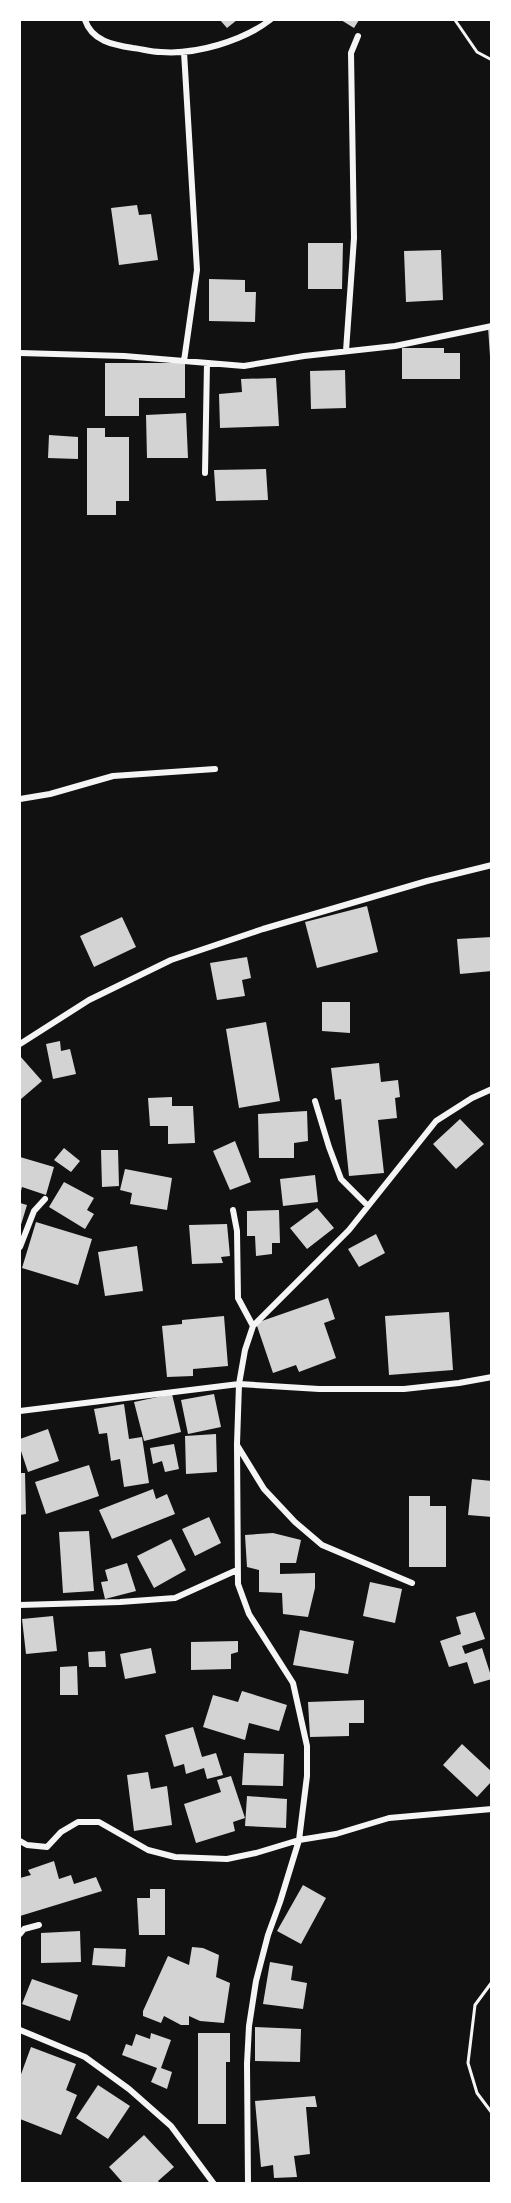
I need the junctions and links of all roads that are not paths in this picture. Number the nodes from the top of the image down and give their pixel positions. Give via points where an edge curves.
1 (85, 20) edge
2 (270, 20) edge
3 (358, 36) dead end
4 (183, 52) junction
5 (492, 326) edge
6 (346, 351) junction
7 (20, 353) edge
8 (184, 361) junction
9 (207, 363) junction
10 (205, 473) dead end
11 (215, 769) dead end
12 (20, 799) edge
13 (492, 865) edge
14 (20, 1044) edge
15 (492, 1089) edge
16 (315, 1101) dead end
17 (45, 1199) dead end
18 (368, 1206) junction
19 (233, 1210) dead end
20 (20, 1247) edge
21 (253, 1326) junction
22 (492, 1377) edge
23 (239, 1384) junction
24 (20, 1411) edge
25 (237, 1444) junction
26 (237, 1570) junction
27 (412, 1583) dead end
28 (20, 1605) edge
29 (492, 1809) edge
30 (298, 1840) junction
31 (20, 1841) edge
32 (39, 1925) dead end
33 (20, 1934) edge
34 (20, 2030) edge
35 (214, 2184) edge
36 (248, 2184) edge

1 - 4 street via 88,29 108,44
2 - 4 street via 237,39
3 - 6 street via 351,53 354,238
4 - 8 street via 197,270
5 - 6 street via 395,346
6 - 9 street via 244,366
7 - 8 street
8 - 9 street
9 - 10 street
11 - 12 street via 113,776
13 - 14 street via 264,929 171,960 89,999
15 - 18 street via 436,1121
16 - 18 street via 341,1179
17 - 20 street via 34,1211
18 - 21 street
19 - 21 street via 238,1298
21 - 23 street
22 - 23 street via 404,1389
23 - 24 street
23 - 25 street
25 - 26 street
25 - 27 street via 264,1489 322,1545
26 - 28 street via 175,1598
26 - 30 street via 249,1614 293,1683 307,1746
29 - 30 street via 389,1818
30 - 31 street via 227,1859 175,1857 148,1850 99,1822 78,1822 47,1847
30 - 36 street via 268,1935 249,2026
32 - 33 street
34 - 35 street via 85,2057 129,2089 171,2126

